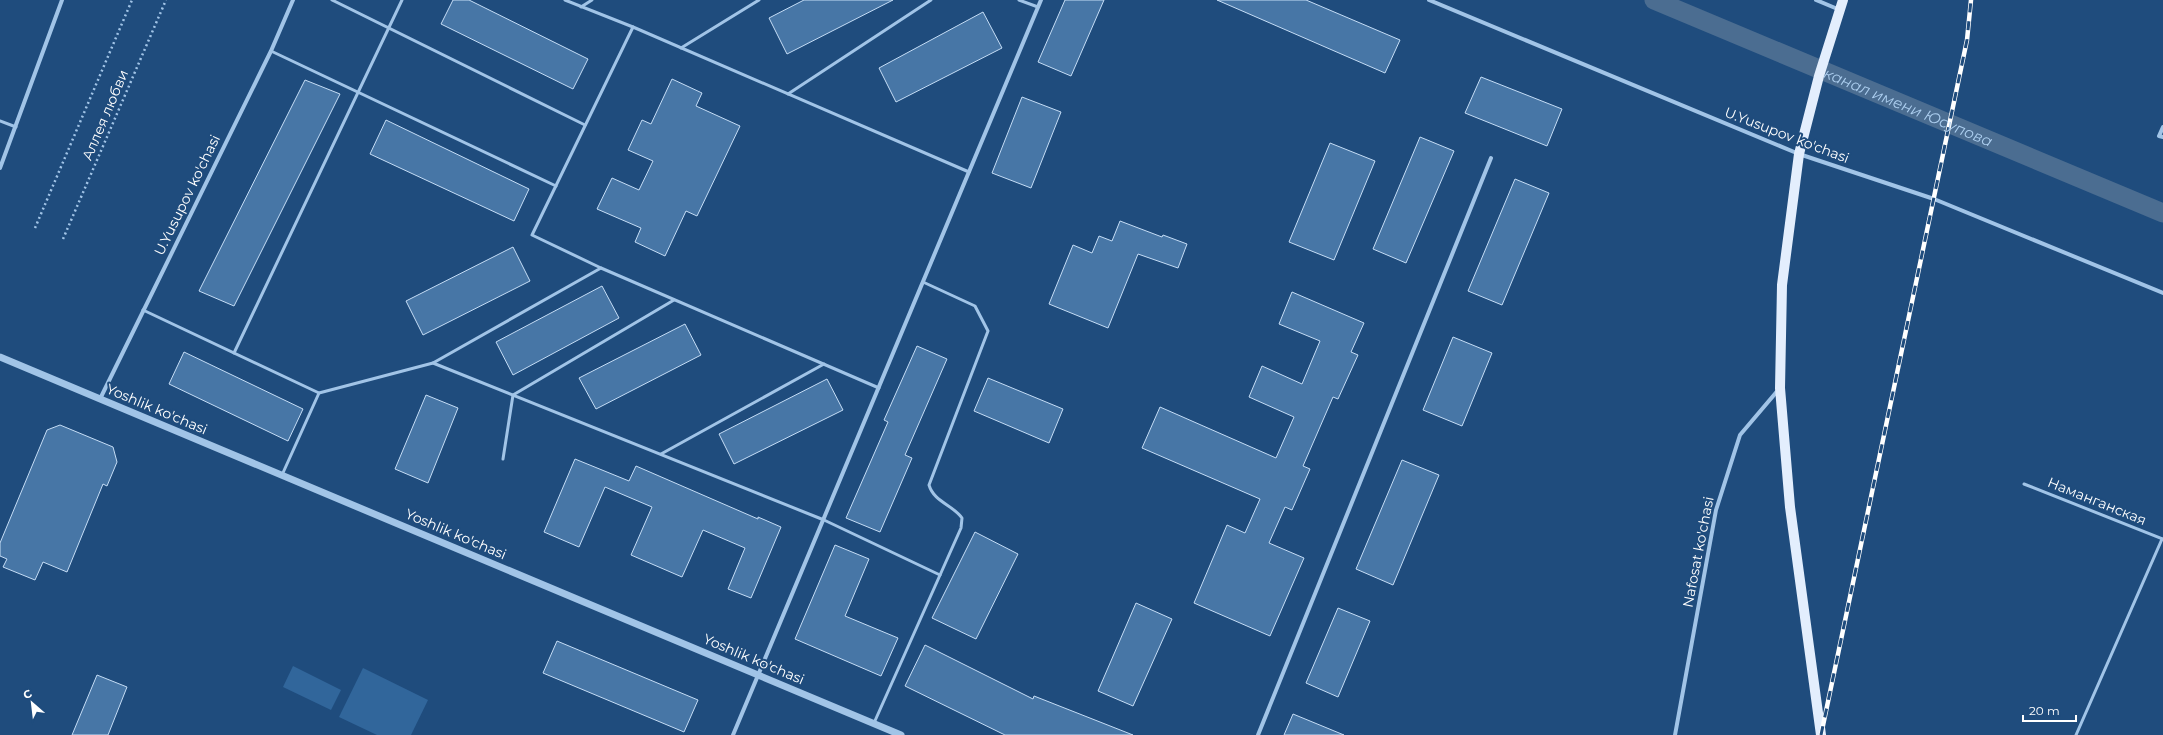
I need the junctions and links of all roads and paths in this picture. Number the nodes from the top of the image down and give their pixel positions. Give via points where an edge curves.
1 (62, 0) edge
2 (132, 0) edge
3 (166, 0) edge
4 (293, 0) edge
5 (332, 0) edge
6 (402, 0) edge
7 (565, 0) edge
8 (592, 0) edge
9 (759, 0) edge
10 (931, 0) edge
11 (1019, 0) edge
12 (1041, 0) edge
13 (1429, 0) edge
14 (1816, 0) edge
15 (1843, 0) edge
16 (581, 7) junction
17 (1038, 7) junction
18 (1840, 10) junction
19 (633, 27) junction
20 (389, 28) junction
21 (681, 48) junction
22 (271, 51) junction
23 (359, 92) junction
24 (788, 94) junction
25 (0, 121) edge
26 (585, 125) junction
27 (16, 127) junction
28 (2163, 127) edge
29 (2163, 138) edge
30 (1799, 154) junction
31 (1491, 158) dead end
32 (0, 168) edge
33 (969, 172) junction
34 (556, 186) junction
35 (34, 228) dead end
36 (63, 239) dead end
37 (600, 268) junction
38 (923, 282) junction
39 (2163, 293) edge
40 (674, 300) junction
41 (143, 310) junction
42 (234, 353) junction
43 (0, 357) edge
44 (433, 363) junction
45 (824, 364) junction
46 (879, 388) junction
47 (1780, 388) junction
48 (319, 393) junction
49 (513, 395) junction
50 (100, 399) junction
51 (661, 454) junction
52 (503, 459) dead end
53 (282, 475) junction
54 (2024, 484) dead end
55 (824, 520) junction
56 (2163, 539) edge
57 (940, 574) junction
58 (759, 675) junction
59 (874, 723) junction
60 (733, 735) edge
61 (901, 735) edge
62 (1258, 735) edge
63 (1675, 735) edge
64 (1821, 735) edge
65 (2076, 735) edge

1 - 27 street
2 - 35 path, Аллея любви
3 - 36 path, Аллея любви
4 - 22 street, U.Yusupov ko'chasi
5 - 20 lane
6 - 20 lane
7 - 16 lane
8 - 16 lane
9 - 21 lane
10 - 24 lane
11 - 17 lane
12 - 17 street
13 - 30 street, U.Yusupov ko'chasi
14 - 18 street
15 - 18 main road
16 - 19 lane
17 - 33 street
18 - 30 main road via 1819,76
19 - 21 lane
19 - 26 lane
20 - 23 lane
20 - 26 lane
21 - 24 lane
22 - 23 lane
22 - 41 street, U.Yusupov ko'chasi
23 - 34 lane
23 - 42 lane
24 - 33 lane
25 - 27 lane
26 - 34 lane
27 - 32 street
28 - 29 street via 2159,136
30 - 39 street, U.Yusupov ko'chasi via 1934,199
30 - 47 main road via 1782,285
31 - 62 street
33 - 38 street
34 - 37 lane via 532,234
37 - 40 lane
37 - 44 lane
38 - 46 street
38 - 57 lane via 976,306 988,331 930,486 932,493 958,511 962,518 961,528
40 - 45 lane
40 - 49 lane
41 - 42 lane
41 - 50 street, U.Yusupov ko'chasi
42 - 48 lane
43 - 50 street, Yoshlik ko'chasi
44 - 48 lane
44 - 49 lane
45 - 46 lane
45 - 51 lane
46 - 55 street
47 - 63 street, Nafosat ko'chasi via 1740,435 1716,510
47 - 64 main road via 1790,507
48 - 53 lane
49 - 51 lane
49 - 52 lane
50 - 53 street, Yoshlik ko'chasi
51 - 55 lane
53 - 58 street, Yoshlik ko'chasi
54 - 56 lane, Наманганская
55 - 57 lane
55 - 58 street
56 - 65 lane
57 - 59 lane
58 - 59 street, Yoshlik ko'chasi
58 - 60 street
59 - 61 street, Yoshlik ko'chasi

